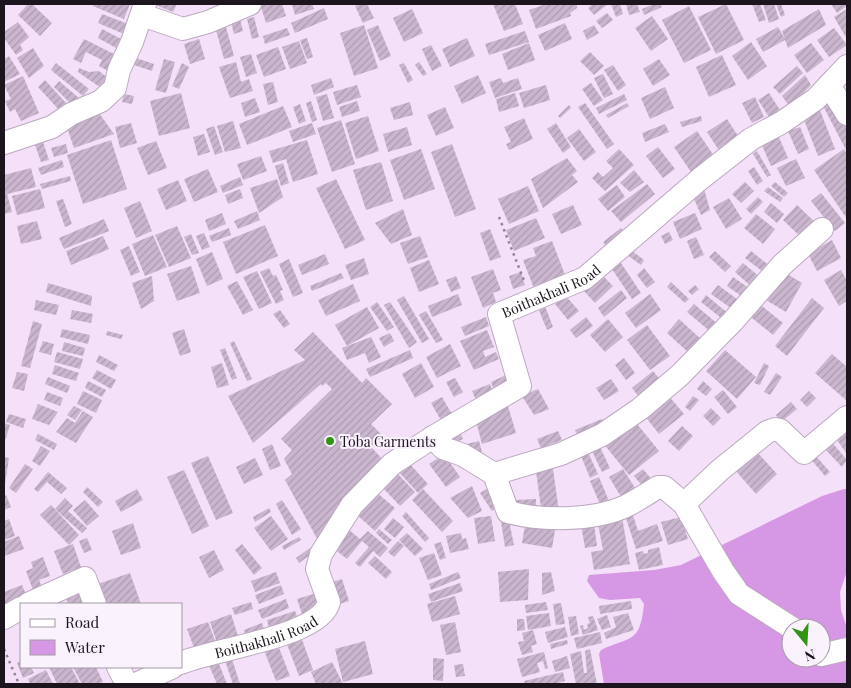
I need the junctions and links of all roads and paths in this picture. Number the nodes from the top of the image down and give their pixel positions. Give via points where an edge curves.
1 (250, 4) edge
2 (143, 9) edge
3 (847, 66) edge
4 (829, 85) junction
5 (847, 114) edge
6 (4, 143) edge
7 (499, 217) dead end
8 (822, 229) dead end
9 (532, 300) junction
10 (847, 417) edge
11 (433, 437) junction
12 (494, 474) junction
13 (684, 504) junction
14 (30, 603) edge
15 (95, 603) edge
16 (20, 609) edge
17 (4, 618) edge
18 (781, 621) edge
19 (4, 649) edge
20 (847, 649) edge
21 (831, 653) edge
22 (182, 663) edge
23 (119, 668) edge
24 (171, 668) edge
25 (20, 684) edge
26 (127, 684) edge
27 (136, 684) edge

1 - 2 street via 183,29
2 - 6 street via 119,70 116,88 101,101 71,114 52,127
3 - 4 street, Boithakhali Road
4 - 5 street
4 - 9 street, Boithakhali Road via 816,99 751,139 700,179 585,278
7 - 9 path
8 - 12 street via 782,265 680,375 640,409 602,435 561,454
9 - 11 street, Boithakhali Road via 499,314 520,386
10 - 13 street via 804,453 780,430 767,432
11 - 12 street via 443,448 463,455
11 - 22 street, Boithakhali Road via 392,464 352,505 321,554 317,569 329,602 328,608 316,619 287,633
12 - 13 street via 508,512 520,515 587,518 623,507 658,487 664,487
13 - 18 street via 740,594
14 - 15 street via 85,578
16 - 17 street
19 - 25 path
20 - 21 street
23 - 26 street
24 - 27 street

